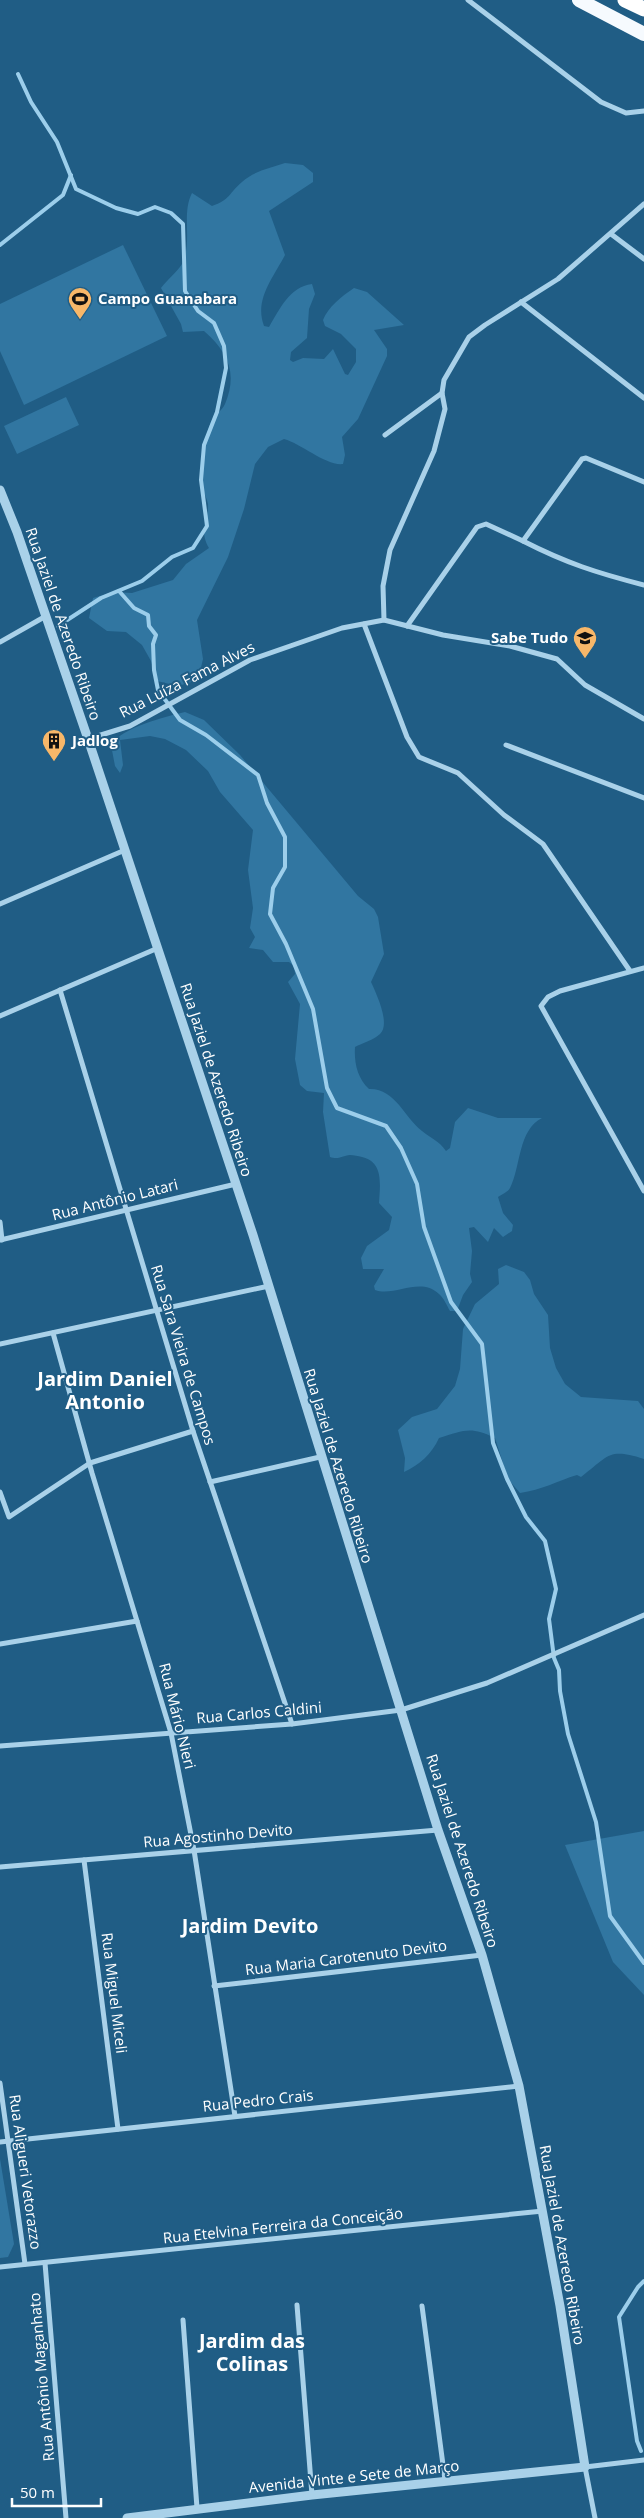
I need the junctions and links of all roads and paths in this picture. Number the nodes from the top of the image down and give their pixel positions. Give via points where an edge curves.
1 (468, 0) edge
2 (579, 0) edge
3 (625, 0) edge
4 (644, 9) edge
5 (644, 34) edge
6 (644, 112) edge
7 (644, 204) edge
8 (611, 234) junction
9 (644, 259) edge
10 (521, 302) junction
11 (442, 393) junction
12 (644, 398) edge
13 (385, 436) dead end
14 (644, 482) edge
15 (0, 490) edge
16 (523, 541) junction
17 (644, 585) edge
18 (46, 616) junction
19 (384, 620) junction
20 (364, 624) junction
21 (407, 626) junction
22 (0, 642) edge
23 (644, 718) edge
24 (88, 739) junction
25 (506, 745) dead end
26 (644, 798) edge
27 (125, 850) junction
28 (0, 904) edge
29 (158, 948) junction
30 (644, 968) edge
31 (630, 971) junction
32 (60, 990) junction
33 (0, 1016) edge
34 (236, 1184) junction
35 (644, 1192) edge
36 (126, 1210) junction
37 (0, 1222) edge
38 (1, 1240) edge
39 (269, 1286) junction
40 (156, 1311) junction
41 (53, 1333) junction
42 (0, 1344) edge
43 (193, 1431) junction
44 (320, 1458) junction
45 (90, 1463) junction
46 (210, 1482) junction
47 (0, 1492) edge
48 (644, 1615) edge
49 (137, 1621) junction
50 (0, 1644) edge
51 (401, 1710) junction
52 (292, 1724) junction
53 (171, 1733) junction
54 (0, 1746) edge
55 (438, 1830) junction
56 (194, 1850) junction
57 (84, 1860) junction
58 (0, 1867) edge
59 (482, 1956) junction
60 (214, 1986) junction
61 (0, 2083) edge
62 (519, 2086) junction
63 (235, 2116) junction
64 (118, 2129) junction
65 (8, 2141) junction
66 (0, 2142) edge
67 (543, 2211) junction
68 (44, 2263) junction
69 (25, 2264) junction
70 (0, 2267) edge
71 (297, 2306) dead end
72 (422, 2306) dead end
73 (182, 2320) dead end
74 (644, 2460) edge
75 (585, 2467) junction
76 (445, 2480) junction
77 (312, 2495) junction
78 (197, 2508) junction
79 (66, 2518) edge
80 (127, 2518) edge
81 (595, 2518) edge

1 - 6 street via 600,102 626,113
2 - 5 highway
3 - 4 highway
7 - 8 street
8 - 9 street
8 - 10 street via 558,279
10 - 11 street via 469,338 444,380
10 - 12 street
11 - 13 street
11 - 19 street via 445,409 434,451 390,550 383,586
14 - 16 street via 586,458 578,461
15 - 18 street, Rua Jaziel de Azeredo Ribeiro
16 - 17 street via 569,563
16 - 21 street via 486,524 476,527
18 - 22 street
18 - 24 street, Rua Jaziel de Azeredo Ribeiro
19 - 20 street, Rua Luíza Fama Alves
19 - 21 street
20 - 24 street, Rua Luíza Fama Alves via 342,628 250,660 130,726
20 - 31 street via 408,737 419,757 458,773 542,844
21 - 23 street via 557,658 585,685
24 - 27 street, Rua Jaziel de Azeredo Ribeiro
25 - 26 street
27 - 28 street
27 - 29 street, Rua Jaziel de Azeredo Ribeiro
29 - 32 street
29 - 34 street, Rua Jaziel de Azeredo Ribeiro
30 - 31 street
31 - 35 street via 560,991 548,997 541,1006
32 - 33 street
32 - 36 street, Rua Sara Vieira de Campos
34 - 36 street, Rua Antônio Latari
34 - 39 street, Rua Jaziel de Azeredo Ribeiro
36 - 38 street, Rua Antônio Latari
36 - 40 street, Rua Sara Vieira de Campos
37 - 38 street
39 - 40 street
39 - 44 street, Rua Jaziel de Azeredo Ribeiro
40 - 41 street
40 - 43 street, Rua Sara Vieira de Campos
41 - 42 street
41 - 45 street, Rua Mário Nieri
43 - 45 street
43 - 46 street, Rua Sara Vieira de Campos
44 - 46 street
44 - 51 street, Rua Jaziel de Azeredo Ribeiro
45 - 47 street via 9,1517
45 - 49 street, Rua Mário Nieri
46 - 52 street, Rua Sara Vieira de Campos
48 - 51 street, Rua Carlos Caldini via 487,1684
49 - 50 street
49 - 53 street, Rua Mário Nieri
51 - 52 street, Rua Carlos Caldini
51 - 55 street, Rua Jaziel de Azeredo Ribeiro
52 - 53 street, Rua Carlos Caldini
53 - 54 street, Rua Carlos Caldini
53 - 56 street, Rua Mário Nieri
55 - 56 street, Rua Agostinho Devito
55 - 59 street, Rua Jaziel de Azeredo Ribeiro
56 - 57 street, Rua Agostinho Devito
56 - 60 street, Rua Mário Nieri
57 - 58 street, Rua Agostinho Devito
57 - 64 street, Rua Miguel Miceli
59 - 60 street, Rua Maria Carotenuto Devito
59 - 62 street, Rua Jaziel de Azeredo Ribeiro
60 - 63 street, Rua Mário Nieri
61 - 65 street, Rua Aligueri Vetorazzo
62 - 63 street, Rua Pedro Crais
62 - 67 street, Rua Jaziel de Azeredo Ribeiro
63 - 64 street, Rua Pedro Crais
64 - 65 street, Rua Pedro Crais
65 - 66 street, Rua Pedro Crais
65 - 69 street, Rua Aligueri Vetorazzo
67 - 68 street, Rua Etelvina Ferreira da Conceição
67 - 75 street, Rua Jaziel de Azeredo Ribeiro
68 - 69 street, Rua Etelvina Ferreira da Conceição
68 - 79 street, Rua Antônio Maganhato
69 - 70 street, Rua Etelvina Ferreira da Conceição
71 - 77 street
72 - 76 street
73 - 78 street
74 - 75 street
75 - 76 street, Avenida Vinte e Sete de Março
75 - 81 street
76 - 77 street, Avenida Vinte e Sete de Março
77 - 78 street, Avenida Vinte e Sete de Março
78 - 80 street, Avenida Vinte e Sete de Março

